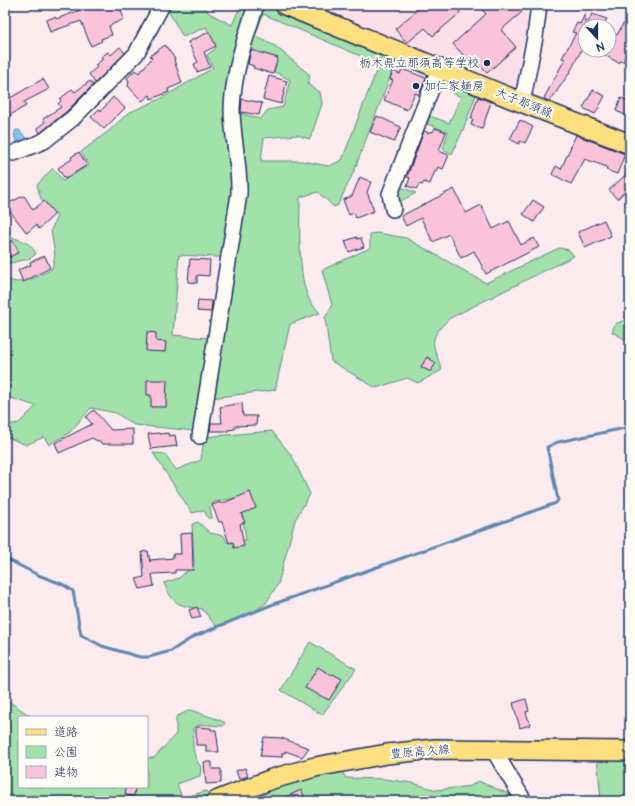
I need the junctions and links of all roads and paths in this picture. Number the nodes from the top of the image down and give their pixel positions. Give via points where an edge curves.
1 (162, 5) edge
2 (256, 5) edge
3 (285, 5) edge
4 (538, 5) edge
5 (439, 69) junction
6 (522, 102) junction
7 (630, 144) edge
8 (14, 153) dead end
9 (393, 208) dead end
10 (200, 436) dead end
11 (493, 749) junction
12 (630, 751) edge
13 (216, 801) edge
14 (524, 801) edge

1 - 8 street via 136,54 73,118 44,141
2 - 10 street via 233,89 232,110 240,179 239,194
3 - 5 main road, 大子那須線
4 - 6 street via 535,37
5 - 6 main road, 大子那須線
5 - 9 street via 390,194
6 - 7 main road, 大子那須線
11 - 12 main road, 豊原高久線
11 - 13 main road, 豊原高久線 via 421,750 315,767 272,779
11 - 14 street

